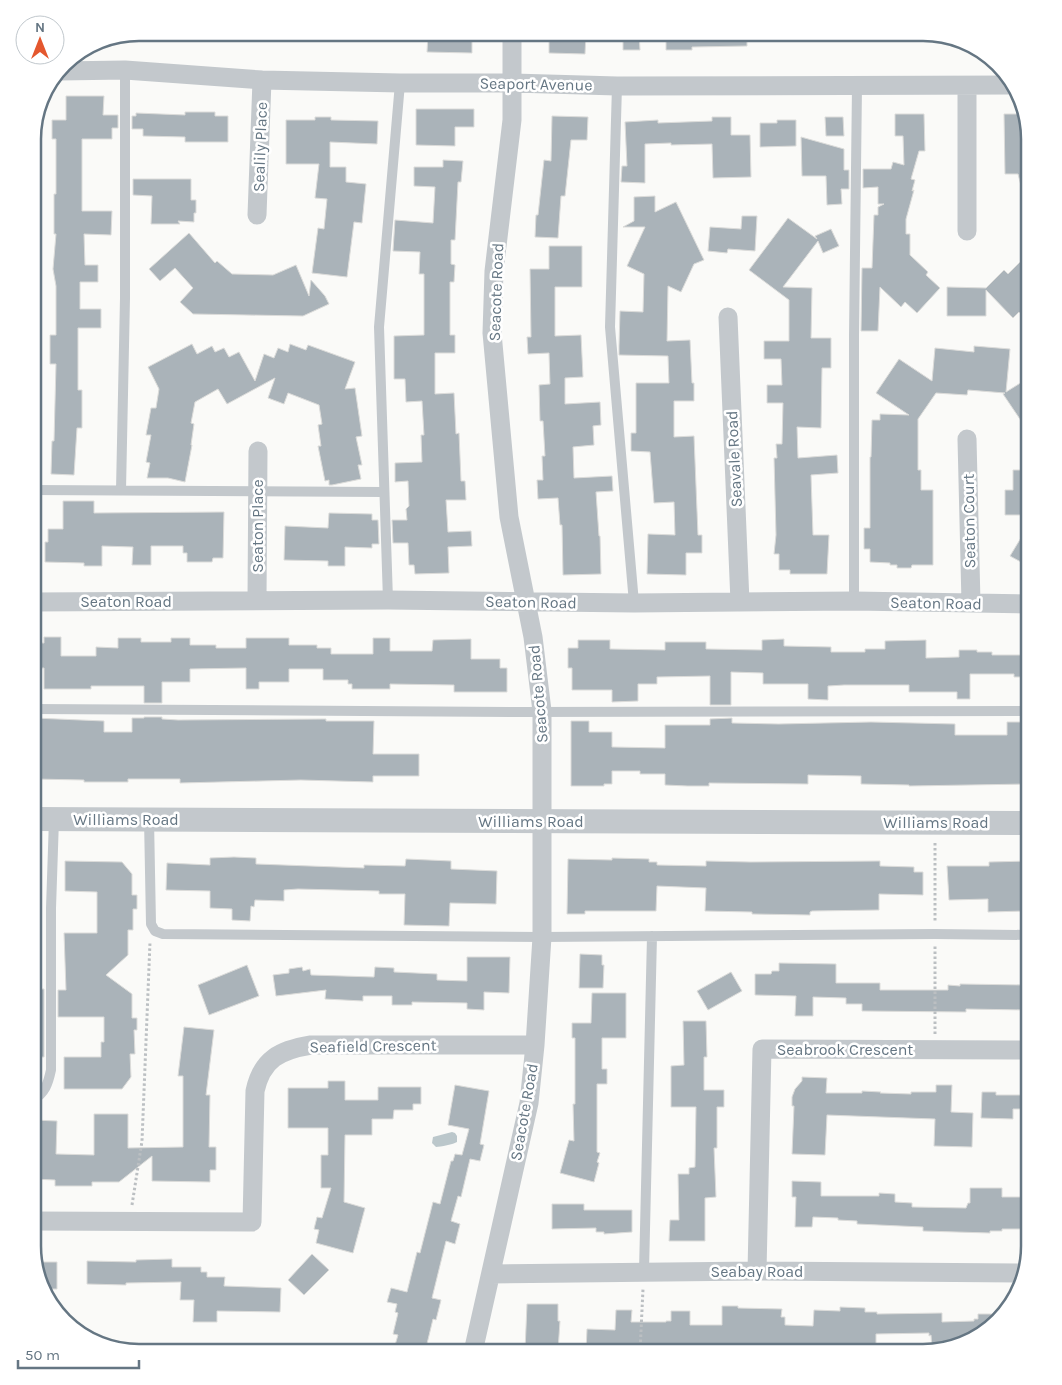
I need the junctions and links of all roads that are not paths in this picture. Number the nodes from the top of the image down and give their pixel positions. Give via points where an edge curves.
1 (512, 41) edge
2 (125, 70) junction
3 (69, 71) edge
4 (262, 80) junction
5 (400, 83) junction
6 (513, 83) junction
7 (1004, 85) edge
8 (617, 86) junction
9 (857, 86) junction
10 (967, 86) junction
11 (257, 215) dead end
12 (967, 231) dead end
13 (728, 317) dead end
14 (967, 439) dead end
15 (258, 451) dead end
16 (41, 490) edge
17 (121, 490) junction
18 (258, 492) junction
19 (384, 492) junction
20 (257, 600) junction
21 (388, 600) junction
22 (854, 601) junction
23 (41, 602) edge
24 (526, 602) junction
25 (740, 602) junction
26 (634, 604) junction
27 (971, 604) junction
28 (1021, 604) edge
29 (41, 709) edge
30 (542, 711) junction
31 (1021, 711) edge
32 (44, 819) edge
33 (149, 820) junction
34 (543, 820) junction
35 (1021, 823) edge
36 (1021, 935) edge
37 (652, 936) junction
38 (542, 937) junction
39 (535, 1045) junction
40 (1021, 1050) edge
41 (41, 1095) edge
42 (41, 1221) edge
43 (644, 1271) junction
44 (757, 1271) junction
45 (1016, 1273) edge
46 (491, 1274) junction
47 (474, 1344) edge

1 - 6 street, Seacote Road
2 - 3 street, Seaport Avenue
2 - 4 street, Seaport Avenue
2 - 17 lane
4 - 5 street, Seaport Avenue
4 - 11 street, Sealily Place
5 - 6 street, Seaport Avenue
5 - 19 lane via 379,327
6 - 8 street, Seaport Avenue
6 - 24 street, Seacote Road via 512,120 494,271 492,333 509,517
7 - 10 street, Seaport Avenue
8 - 9 street, Seaport Avenue
8 - 26 lane via 610,327
9 - 10 street, Seaport Avenue
9 - 22 lane
10 - 12 street
13 - 25 street, Seavale Road
14 - 27 street, Seaton Court
15 - 18 street, Seaton Place
16 - 17 lane
17 - 18 lane
18 - 19 lane
18 - 20 street, Seaton Place
19 - 21 lane
20 - 21 street, Seaton Road
20 - 23 street, Seaton Road
21 - 24 street, Seaton Road
22 - 25 street, Seaton Road
22 - 27 street, Seaton Road
24 - 26 street, Seaton Road
24 - 30 street, Seacote Road
25 - 26 street, Seaton Road
27 - 28 street, Seaton Road
29 - 30 lane
30 - 31 lane
30 - 34 street, Seacote Road
32 - 33 street, Williams Road
32 - 41 lane via 51,908 51,1070 47,1087
33 - 34 street, Williams Road
33 - 38 lane via 151,924 155,931 163,934
34 - 35 street, Williams Road
34 - 38 street, Seacote Road
36 - 37 lane
37 - 38 lane
37 - 43 lane
38 - 39 street, Seacote Road
39 - 42 street, Seafield Crescent via 311,1045 288,1050 265,1065 256,1085 252,1222
39 - 46 street, Seacote Road via 529,1103
40 - 44 street, Seabrook Crescent via 762,1049
43 - 44 street, Seabay Road
43 - 46 street, Seabay Road
44 - 45 street, Seabay Road
46 - 47 street, Seacote Road

